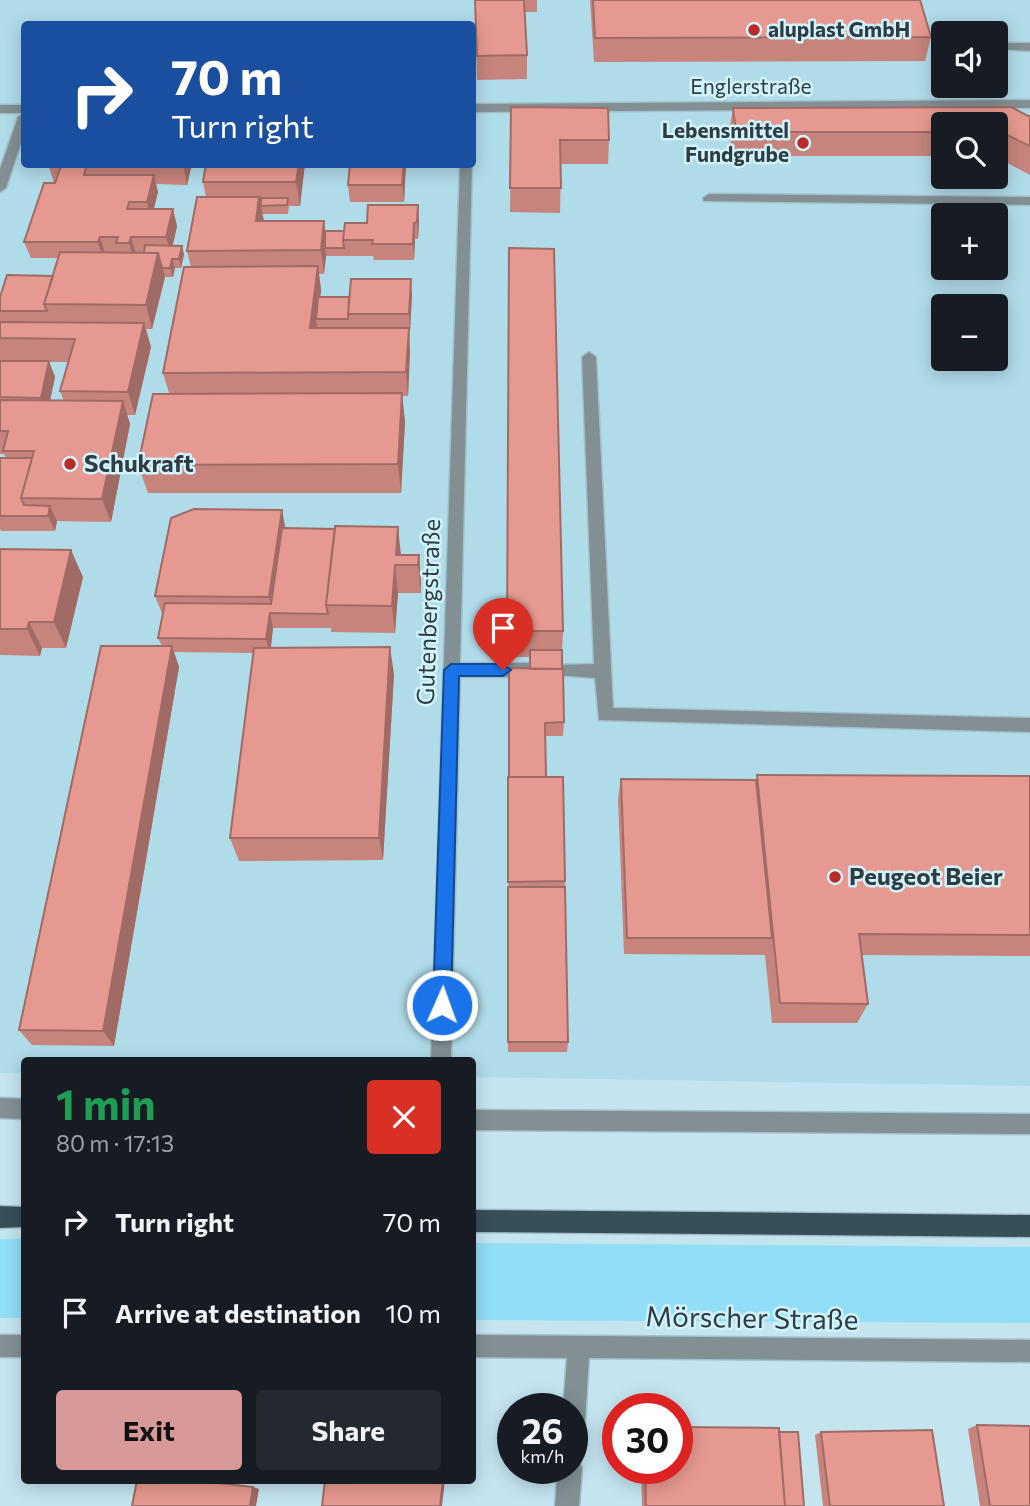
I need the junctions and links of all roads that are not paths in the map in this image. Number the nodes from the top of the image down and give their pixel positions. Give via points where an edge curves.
1 (1008, 47) edge
2 (1030, 47) edge
3 (1030, 104) edge
4 (476, 108) edge
5 (0, 109) edge
6 (21, 109) edge
7 (21, 126) edge
8 (466, 168) edge
9 (0, 188) edge
10 (709, 198) dead end
11 (1029, 204) edge
12 (589, 357) dead end
13 (451, 670) junction
14 (529, 670) edge
15 (562, 670) edge
16 (604, 671) junction
17 (1030, 724) edge
18 (440, 1057) edge
19 (0, 1108) edge
20 (21, 1109) edge
21 (476, 1120) edge
22 (1030, 1124) edge
23 (0, 1217) edge
24 (21, 1217) edge
25 (476, 1221) edge
26 (1030, 1226) edge
27 (0, 1346) edge
28 (21, 1346) edge
29 (476, 1346) edge
30 (579, 1346) junction
31 (1030, 1351) edge
32 (575, 1393) edge
33 (569, 1484) edge
34 (567, 1506) edge

1 - 2 street
3 - 4 street, Englerstraße
5 - 6 street
7 - 9 street
8 - 13 street, Gutenbergstraße
10 - 11 street
12 - 16 street
13 - 14 street
13 - 18 street, Gutenbergstraße
15 - 16 street
16 - 17 street via 605,715
19 - 20 street
21 - 22 street
23 - 24 main road
25 - 26 main road
27 - 28 street
29 - 30 street, Mörscher Straße
30 - 31 street, Mörscher Straße
30 - 32 street
33 - 34 street

